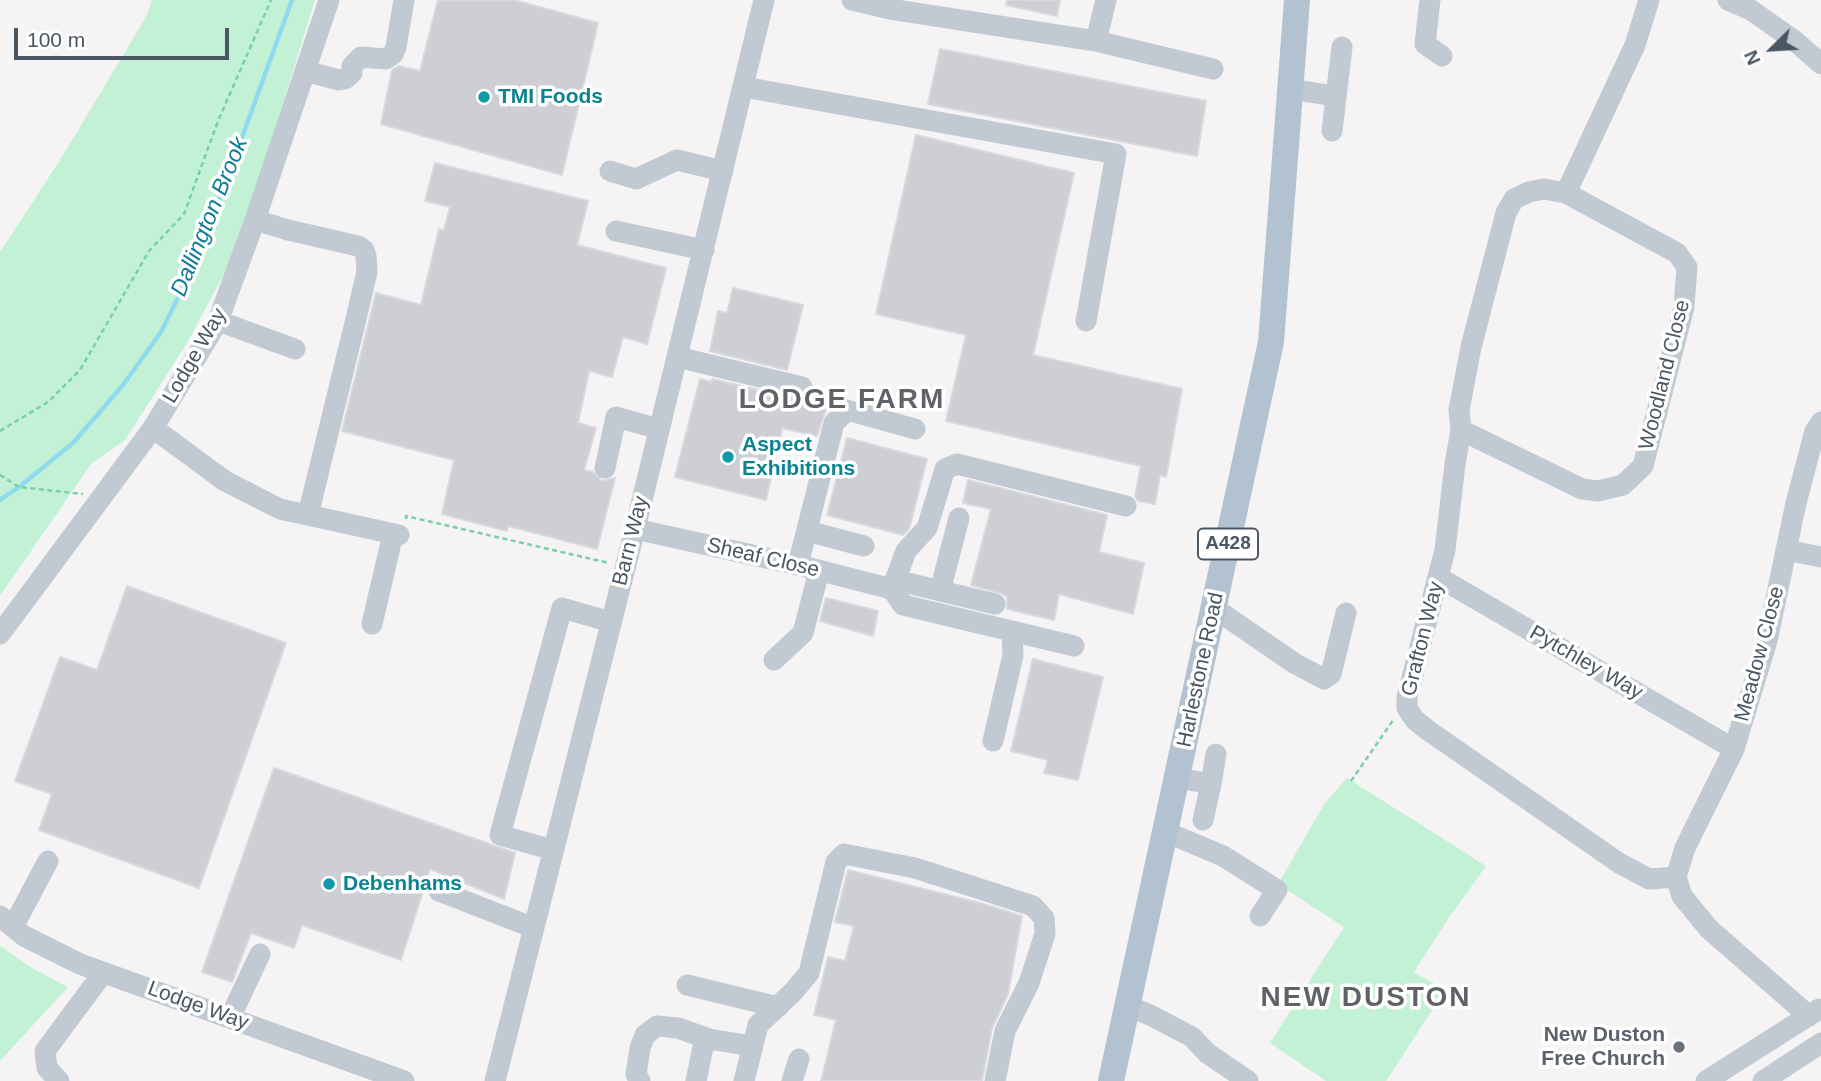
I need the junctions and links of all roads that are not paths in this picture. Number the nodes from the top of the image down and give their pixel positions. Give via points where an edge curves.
1 (329, 0) edge
2 (404, 0) edge
3 (764, 0) edge
4 (852, 0) edge
5 (1106, 0) edge
6 (1297, 0) edge
7 (1430, 0) edge
8 (1649, 0) edge
9 (1728, 0) edge
10 (891, 4) edge
11 (1753, 5) edge
12 (1096, 41) junction
13 (1342, 47) dead end
14 (1442, 56) dead end
15 (1821, 64) edge
16 (1213, 69) dead end
17 (305, 71) junction
18 (744, 87) junction
19 (1292, 89) junction
20 (1335, 96) junction
21 (1332, 131) dead end
22 (610, 171) dead end
23 (723, 171) junction
24 (1566, 193) junction
25 (255, 220) junction
26 (616, 231) dead end
27 (704, 250) junction
28 (218, 321) junction
29 (1086, 321) dead end
30 (295, 349) dead end
31 (677, 357) junction
32 (802, 387) dead end
33 (1821, 422) edge
34 (152, 428) junction
35 (659, 429) junction
36 (915, 429) dead end
37 (1461, 430) junction
38 (605, 468) dead end
39 (1126, 506) dead end
40 (308, 515) junction
41 (959, 518) dead end
42 (635, 529) junction
43 (807, 531) junction
44 (864, 546) dead end
45 (1786, 550) junction
46 (1821, 556) edge
47 (798, 565) junction
48 (819, 571) junction
49 (1438, 577) junction
50 (893, 585) junction
51 (940, 591) junction
52 (995, 604) dead end
53 (1214, 608) junction
54 (1346, 613) dead end
55 (611, 622) junction
56 (372, 624) dead end
57 (1012, 631) junction
58 (0, 634) edge
59 (1074, 646) dead end
60 (774, 660) dead end
61 (993, 741) dead end
62 (1734, 749) junction
63 (1216, 754) dead end
64 (1178, 778) junction
65 (1211, 783) junction
66 (1203, 820) dead end
67 (1166, 832) junction
68 (554, 850) junction
69 (48, 861) dead end
70 (1676, 877) junction
71 (439, 891) dead end
72 (1260, 916) dead end
73 (6, 921) edge
74 (534, 928) junction
75 (260, 954) dead end
76 (103, 973) junction
77 (687, 985) dead end
78 (1128, 1006) junction
79 (778, 1007) junction
80 (1815, 1012) edge
81 (230, 1018) junction
82 (709, 1039) junction
83 (1821, 1043) edge
84 (752, 1046) junction
85 (1746, 1056) junction
86 (799, 1059) dead end
87 (377, 1077) edge
88 (748, 1080) edge
89 (59, 1081) edge
90 (404, 1081) edge
91 (495, 1081) edge
92 (640, 1081) edge
93 (696, 1081) edge
94 (792, 1081) edge
95 (995, 1081) edge
96 (1111, 1081) edge
97 (1248, 1081) edge
98 (1706, 1081) edge
99 (1763, 1081) edge

1 - 17 street, Lodge Way
2 - 17 street via 393,54 386,59 361,57 345,79
3 - 18 street, Barn Way
4 - 10 street
5 - 12 street
6 - 19 main road, Harlestone Road / A428
7 - 14 street via 1425,44
8 - 24 street via 1635,45
9 - 11 street
10 - 12 street
11 - 15 street
12 - 16 street
13 - 20 street
17 - 25 street, Lodge Way
18 - 23 street, Barn Way
18 - 29 street via 1116,154
19 - 20 street
19 - 53 main road, Harlestone Road / A428 via 1271,342
20 - 21 street
22 - 23 street via 636,179 677,160
23 - 27 street, Barn Way
24 - 37 street, Grafton Way via 1529,192 1514,199 1506,213 1471,347 1459,410
24 - 37 street, Woodland Close via 1665,244 1687,268 1684,307 1643,466 1623,485 1598,491 1582,489
25 - 28 street, Lodge Way
25 - 40 street via 358,246 366,256 367,272
26 - 27 street
27 - 31 street, Barn Way
28 - 30 street
28 - 34 street, Lodge Way
31 - 32 street
31 - 35 street, Barn Way
33 - 45 street, Meadow Close
34 - 40 street via 225,481 280,509
34 - 58 street, Lodge Way
35 - 38 street via 616,417
35 - 42 street, Barn Way
36 - 43 street via 847,410 834,423
37 - 49 street, Grafton Way
39 - 50 street via 957,464 945,469 927,528 906,551
40 - 56 street via 396,534
41 - 51 street
42 - 47 street, Sheaf Close
42 - 55 street, Barn Way
43 - 44 street
43 - 47 street
45 - 46 street
45 - 62 street, Meadow Close via 1767,641
47 - 48 street, Sheaf Close
48 - 50 street, Sheaf Close
48 - 60 street via 803,633
49 - 62 street, Pytchley Way
49 - 70 street, Grafton Way via 1407,697 1407,708 1415,720 1619,863 1649,879
50 - 51 street, Sheaf Close
50 - 57 street via 903,605
51 - 52 street, Sheaf Close
53 - 54 street via 1324,679 1331,674
53 - 64 main road, Harlestone Road / A428
55 - 68 street, Barn Way
55 - 68 street via 562,608 500,835
57 - 59 street
57 - 61 street via 1013,655
62 - 70 street, Meadow Close via 1685,848
63 - 65 street
64 - 65 street
64 - 67 main road, Harlestone Road / A428
65 - 66 street
67 - 72 street via 1223,856 1277,890
67 - 78 main road, Harlestone Road / A428
68 - 74 street, Barn Way
69 - 73 street
70 - 80 street via 1682,896 1709,929
71 - 74 street
73 - 76 street, Lodge Way via 24,936
74 - 91 street, Barn Way
75 - 81 street
76 - 81 street, Lodge Way
76 - 89 street via 45,1051 47,1068
77 - 79 street
78 - 96 main road, Harlestone Road / A428
78 - 97 street via 1192,1037
79 - 84 street via 758,1025
79 - 95 street via 809,972 836,862 844,854 915,868 1033,906 1044,918 1045,934 1029,983 1005,1031
80 - 85 street
81 - 87 street, Lodge Way
82 - 84 street
82 - 92 street via 678,1028 657,1027 645,1035 640,1048 636,1074
82 - 93 street
83 - 99 street
84 - 88 street
85 - 98 street
85 - 99 street
86 - 94 street
87 - 90 street, Lodge Way

